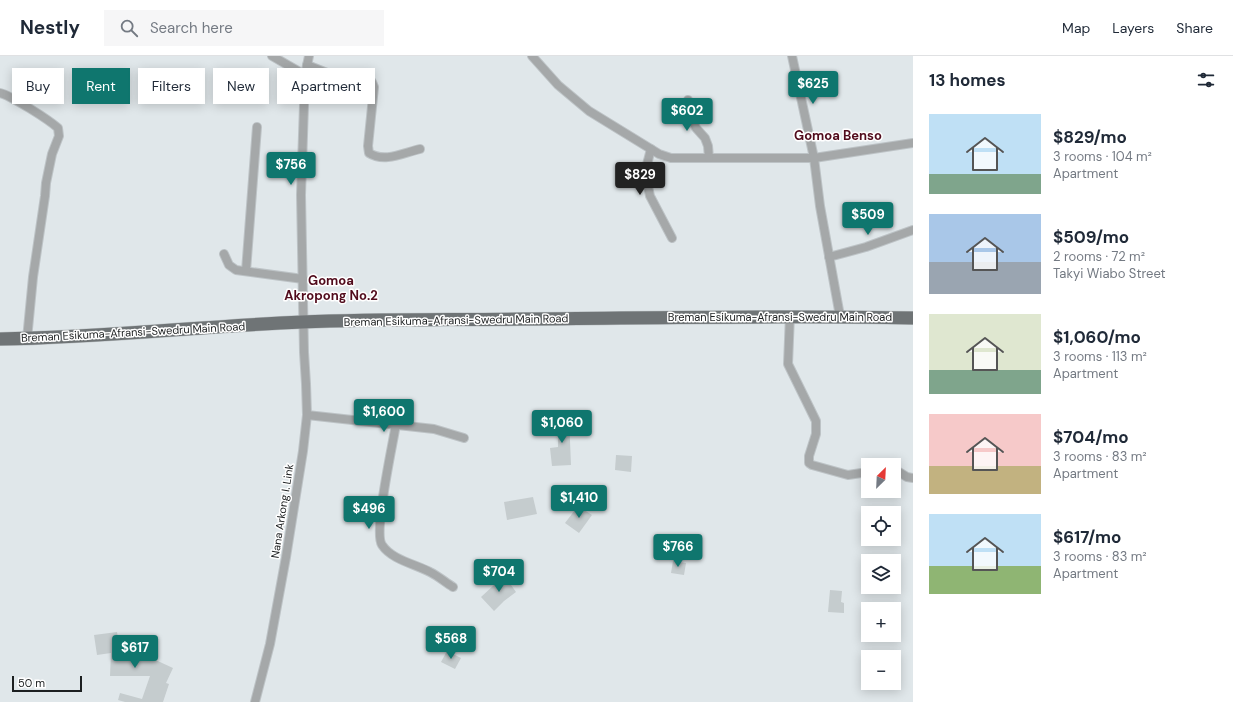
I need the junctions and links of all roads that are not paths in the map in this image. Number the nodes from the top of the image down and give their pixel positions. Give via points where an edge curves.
1 (272, 56) edge
2 (309, 56) edge
3 (532, 56) edge
4 (792, 56) edge
5 (307, 65) junction
6 (293, 68) edge
7 (306, 68) edge
8 (0, 94) edge
9 (688, 100) dead end
10 (304, 104) edge
11 (257, 127) dead end
12 (913, 143) edge
13 (651, 148) junction
14 (420, 149) dead end
15 (709, 158) junction
16 (814, 158) junction
17 (913, 230) edge
18 (672, 238) dead end
19 (224, 254) dead end
20 (829, 257) junction
21 (246, 271) junction
22 (303, 279) junction
23 (790, 316) junction
24 (840, 316) junction
25 (913, 318) edge
26 (303, 322) junction
27 (0, 339) edge
28 (27, 339) junction
29 (307, 414) junction
30 (396, 424) junction
31 (464, 438) dead end
32 (861, 473) edge
33 (901, 473) edge
34 (913, 478) edge
35 (453, 587) dead end
36 (256, 702) edge

1 - 6 street
2 - 5 street, Nana Arkong I. Link
3 - 13 street via 558,85 589,111
4 - 16 street
5 - 7 street, Nana Arkong I. Link
5 - 14 street via 332,75 372,82 374,88 368,146 369,152 374,156 388,158
8 - 28 street via 52,122 58,128 59,136 46,183
9 - 15 street via 692,120 708,146
10 - 22 street, Nana Arkong I. Link via 301,195
11 - 21 street
12 - 16 street
13 - 15 street via 671,158
13 - 18 street via 644,172 650,196
15 - 16 street
16 - 20 street
17 - 20 street
19 - 21 street via 229,265 236,270
20 - 24 street
21 - 22 street
22 - 26 street, Nana Arkong I. Link
23 - 24 main road, Breman Esikuma-Afransi-Swedru Main Road
23 - 26 main road, Breman Esikuma-Afransi-Swedru Main Road
23 - 32 street via 788,364 816,421 816,434 809,462 848,475
24 - 25 main road, Breman Esikuma-Afransi-Swedru Main Road
26 - 28 main road, Breman Esikuma-Afransi-Swedru Main Road
26 - 29 street, Nana Arkong I. Link
27 - 28 main road, Breman Esikuma-Afransi-Swedru Main Road
29 - 30 street
29 - 36 street, Nana Arkong I. Link via 286,557
30 - 31 street via 434,429
30 - 35 street via 379,530 382,544 393,555 430,572
33 - 34 street

